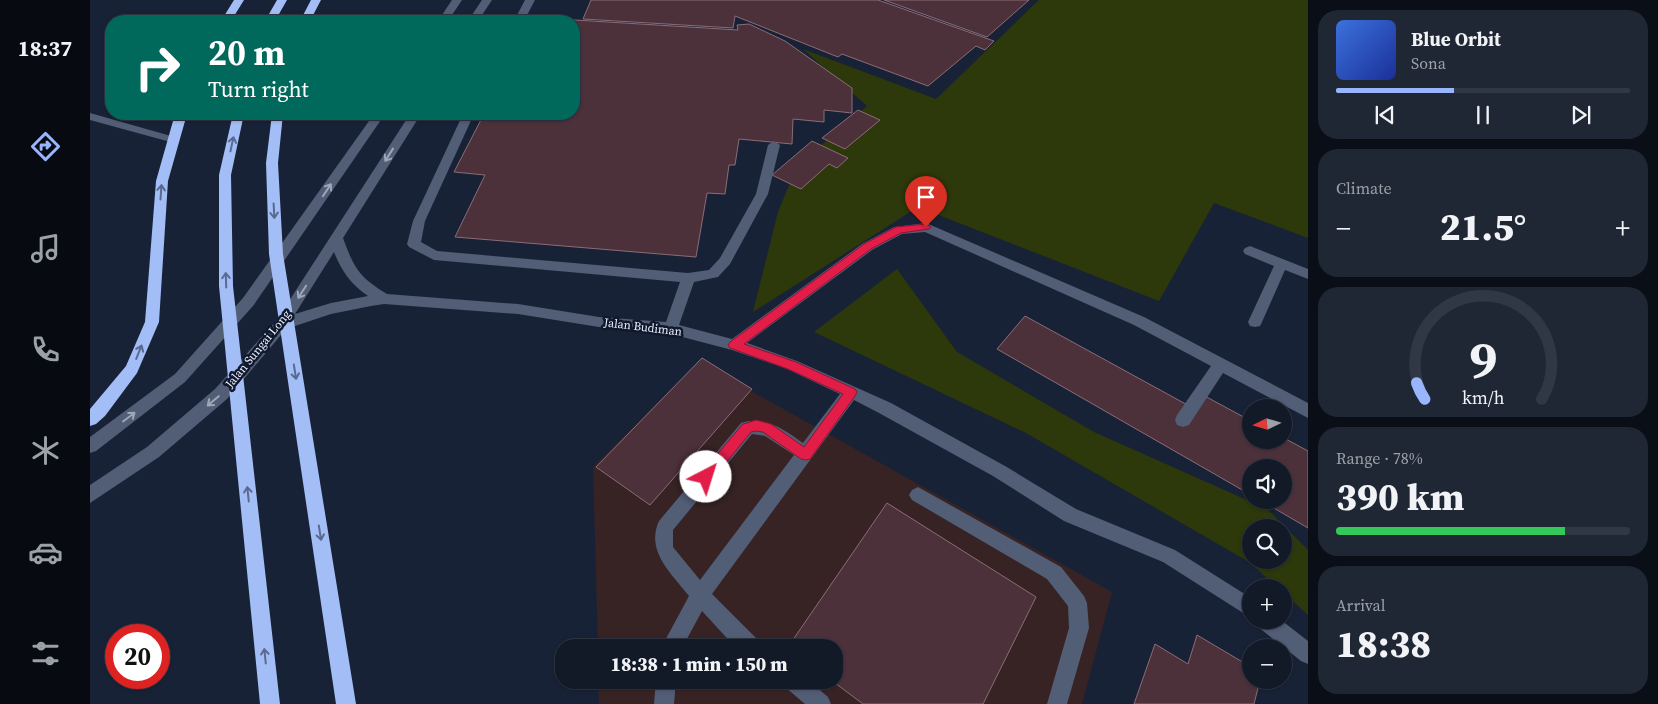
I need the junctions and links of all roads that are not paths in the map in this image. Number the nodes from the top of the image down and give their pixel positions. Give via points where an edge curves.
1 (239, 0) edge
2 (282, 0) edge
3 (316, 0) edge
4 (457, 0) edge
5 (487, 0) edge
6 (530, 0) edge
7 (230, 15) edge
8 (273, 15) edge
9 (308, 15) edge
10 (447, 15) edge
11 (477, 15) edge
12 (522, 15) edge
13 (90, 116) edge
14 (179, 120) edge
15 (237, 120) edge
16 (276, 120) edge
17 (375, 120) edge
18 (411, 120) edge
19 (465, 120) edge
20 (174, 140) junction
21 (774, 145) dead end
22 (336, 238) junction
23 (1250, 251) dead end
24 (1282, 263) junction
25 (1308, 274) edge
26 (688, 278) junction
27 (384, 300) junction
28 (1255, 322) dead end
29 (280, 325) junction
30 (672, 328) junction
31 (734, 345) junction
32 (1221, 364) junction
33 (851, 392) junction
34 (1308, 411) edge
35 (90, 419) edge
36 (1183, 420) dead end
37 (90, 446) edge
38 (806, 455) junction
39 (90, 495) edge
40 (918, 495) dead end
41 (700, 595) junction
42 (1242, 604) edge
43 (1276, 629) edge
44 (676, 639) edge
45 (741, 639) edge
46 (1308, 654) edge
47 (665, 689) edge
48 (803, 689) edge
49 (270, 704) edge
50 (346, 704) edge
51 (664, 704) edge
52 (821, 704) edge
53 (1057, 704) edge

1 - 7 highway
2 - 8 highway
3 - 9 highway
4 - 10 street
5 - 11 street
6 - 12 street
13 - 20 street
14 - 20 highway
49 -> 15 highway via 226,286 225,175
16 -> 50 highway via 272,163 276,254
37 -> 17 street via 180,378 248,302
18 -> 22 street, Jalan Sungai Long
19 - 26 street via 419,221 414,244 434,255
35 -> 20 highway via 132,369 152,322 162,181
21 - 26 street via 762,194 725,261 713,274
22 - 27 street via 347,268
22 -> 29 street, Jalan Sungai Long
23 - 24 street
24 - 25 street
24 - 28 street
26 - 30 street
27 - 29 street, Jalan Budiman via 341,306
27 - 30 street, Jalan Budiman via 518,310 599,322
29 -> 39 street, Jalan Sungai Long via 221,394 153,452
30 - 31 street, Jalan Budiman
31 - 32 street via 867,247 899,230 926,227 1139,321
31 - 33 street, Jalan Budiman via 792,365
32 - 34 street
32 - 36 street
33 - 38 street
33 - 42 street, Jalan Budiman via 991,467 1070,515 1170,556
38 - 41 street
38 - 41 street via 766,428 756,425 747,428 665,527 665,550
40 - 53 street via 1054,573 1077,603 1079,628
41 - 44 street
41 - 45 street
43 - 46 street
47 - 51 street
48 - 52 street

